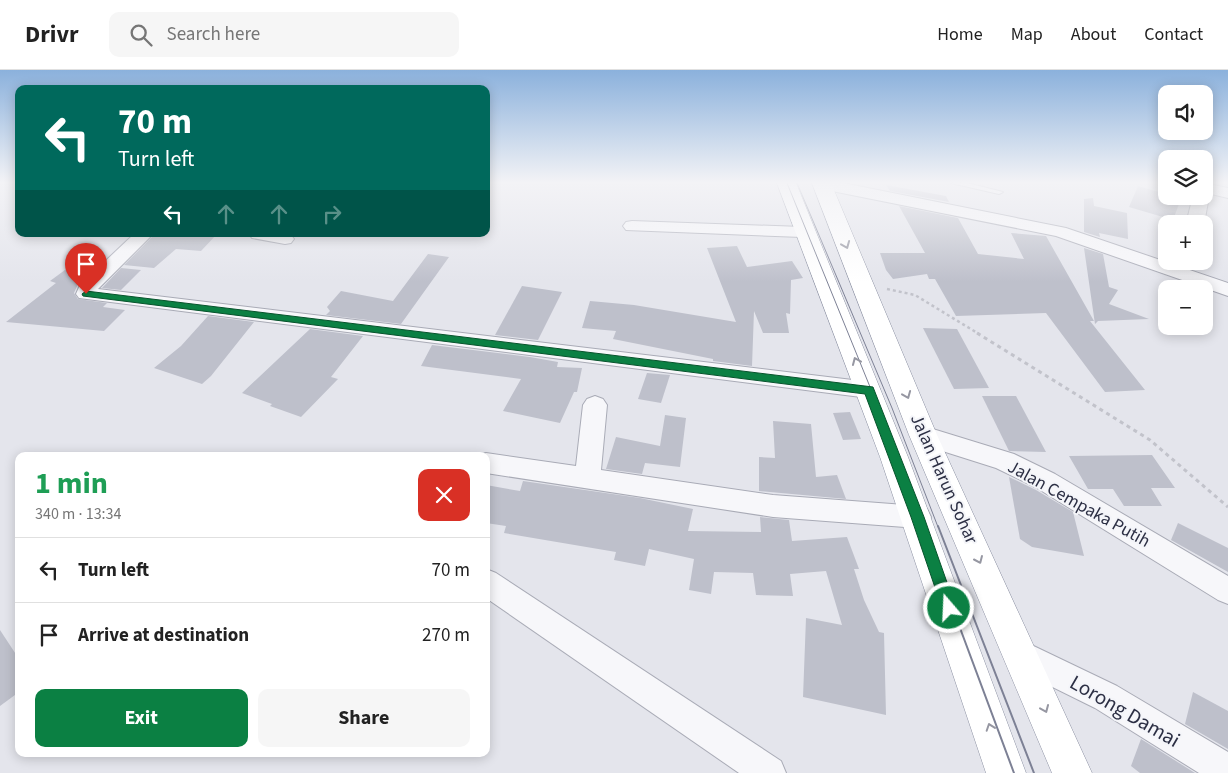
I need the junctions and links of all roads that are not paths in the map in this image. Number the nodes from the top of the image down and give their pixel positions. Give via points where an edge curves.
1 (797, 216) edge
2 (835, 216) edge
3 (980, 216) edge
4 (632, 226) dead end
5 (802, 232) junction
6 (141, 237) edge
7 (272, 237) edge
8 (286, 240) dead end
9 (1158, 260) edge
10 (1192, 270) edge
11 (1228, 290) edge
12 (869, 390) junction
13 (596, 405) dead end
14 (923, 435) junction
15 (490, 464) edge
16 (587, 478) junction
17 (918, 517) junction
18 (490, 585) edge
19 (1228, 591) edge
20 (1021, 655) junction
21 (1228, 771) edge
22 (769, 773) edge
23 (1006, 773) edge
24 (1072, 773) edge

1 - 5 highway, Jalan Harun Sohar
2 -> 14 highway, Jalan Harun Sohar
3 - 9 street via 1060,232
4 - 5 street
12 -> 5 highway, Jalan Harun Sohar
6 - 12 street via 87,289 86,294
7 - 8 street
10 - 11 street
12 - 17 highway, Jalan Harun Sohar
13 - 16 street
14 - 19 street, Jalan Cempaka Putih via 1005,461 1046,481
14 -> 20 highway, Jalan Harun Sohar
15 - 16 street
16 - 17 street via 773,506
23 -> 17 highway, Jalan Harun Sohar
18 - 22 street
20 - 21 street, Lorong Damai via 1106,697
20 -> 24 highway, Jalan Harun Sohar

